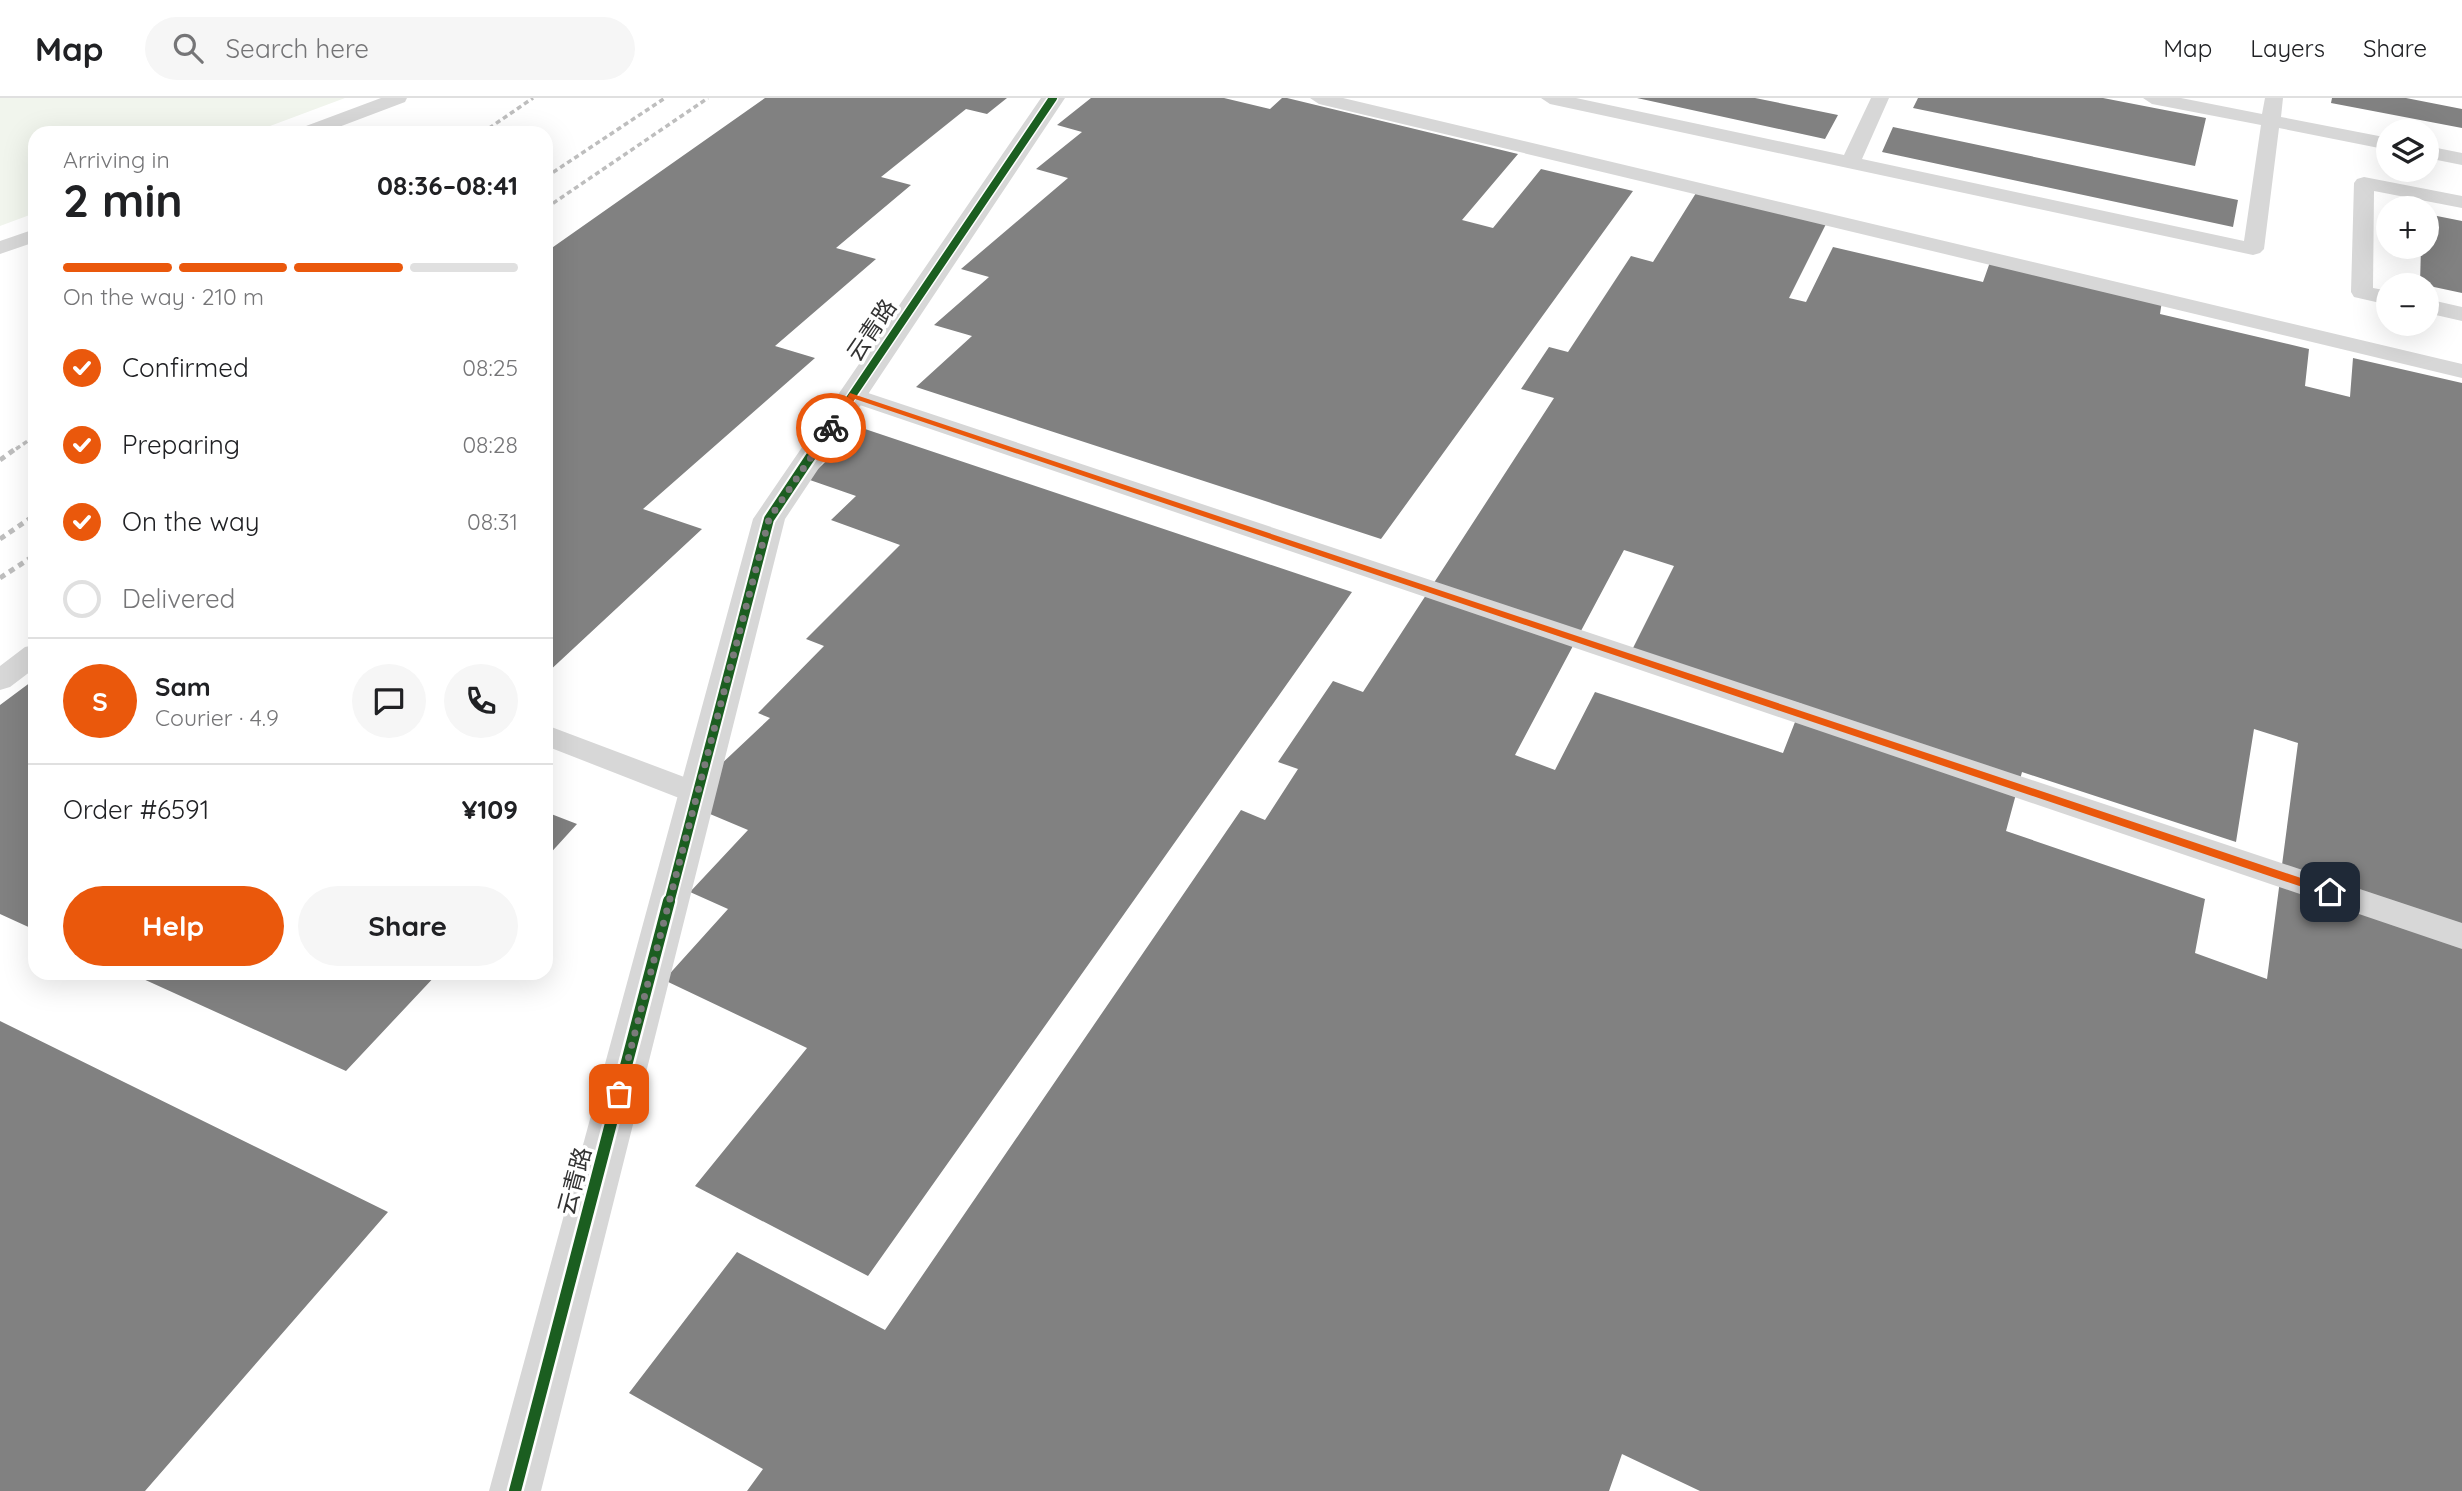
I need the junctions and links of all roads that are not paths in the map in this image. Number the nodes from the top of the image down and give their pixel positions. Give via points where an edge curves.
1 (398, 98) edge
2 (1053, 98) edge
3 (1319, 98) edge
4 (1550, 98) edge
5 (1880, 98) edge
6 (2152, 98) edge
7 (2273, 98) edge
8 (2270, 121) junction
9 (324, 126) edge
10 (2376, 141) edge
11 (2439, 154) edge
12 (2462, 159) edge
13 (1850, 163) junction
14 (2462, 202) edge
15 (28, 238) edge
16 (0, 248) edge
17 (2376, 295) edge
18 (2439, 309) edge
19 (2462, 314) edge
20 (2462, 371) edge
21 (853, 395) junction
22 (28, 659) edge
23 (0, 680) edge
24 (553, 739) edge
25 (697, 794) junction
26 (2462, 936) edge
27 (514, 1491) edge

1 - 9 lane
2 - 21 street, 云青路
3 - 20 lane
4 - 13 lane
5 - 13 lane
6 - 8 lane
7 - 8 lane
8 - 10 lane
8 - 13 lane via 2253,249
11 - 12 lane
14 - 17 lane via 2364,183 2362,292
15 - 16 lane
18 - 19 lane
21 - 25 street, 云青路 via 769,519
21 - 26 lane
22 - 23 lane
24 - 25 lane
25 - 27 street, 云青路

